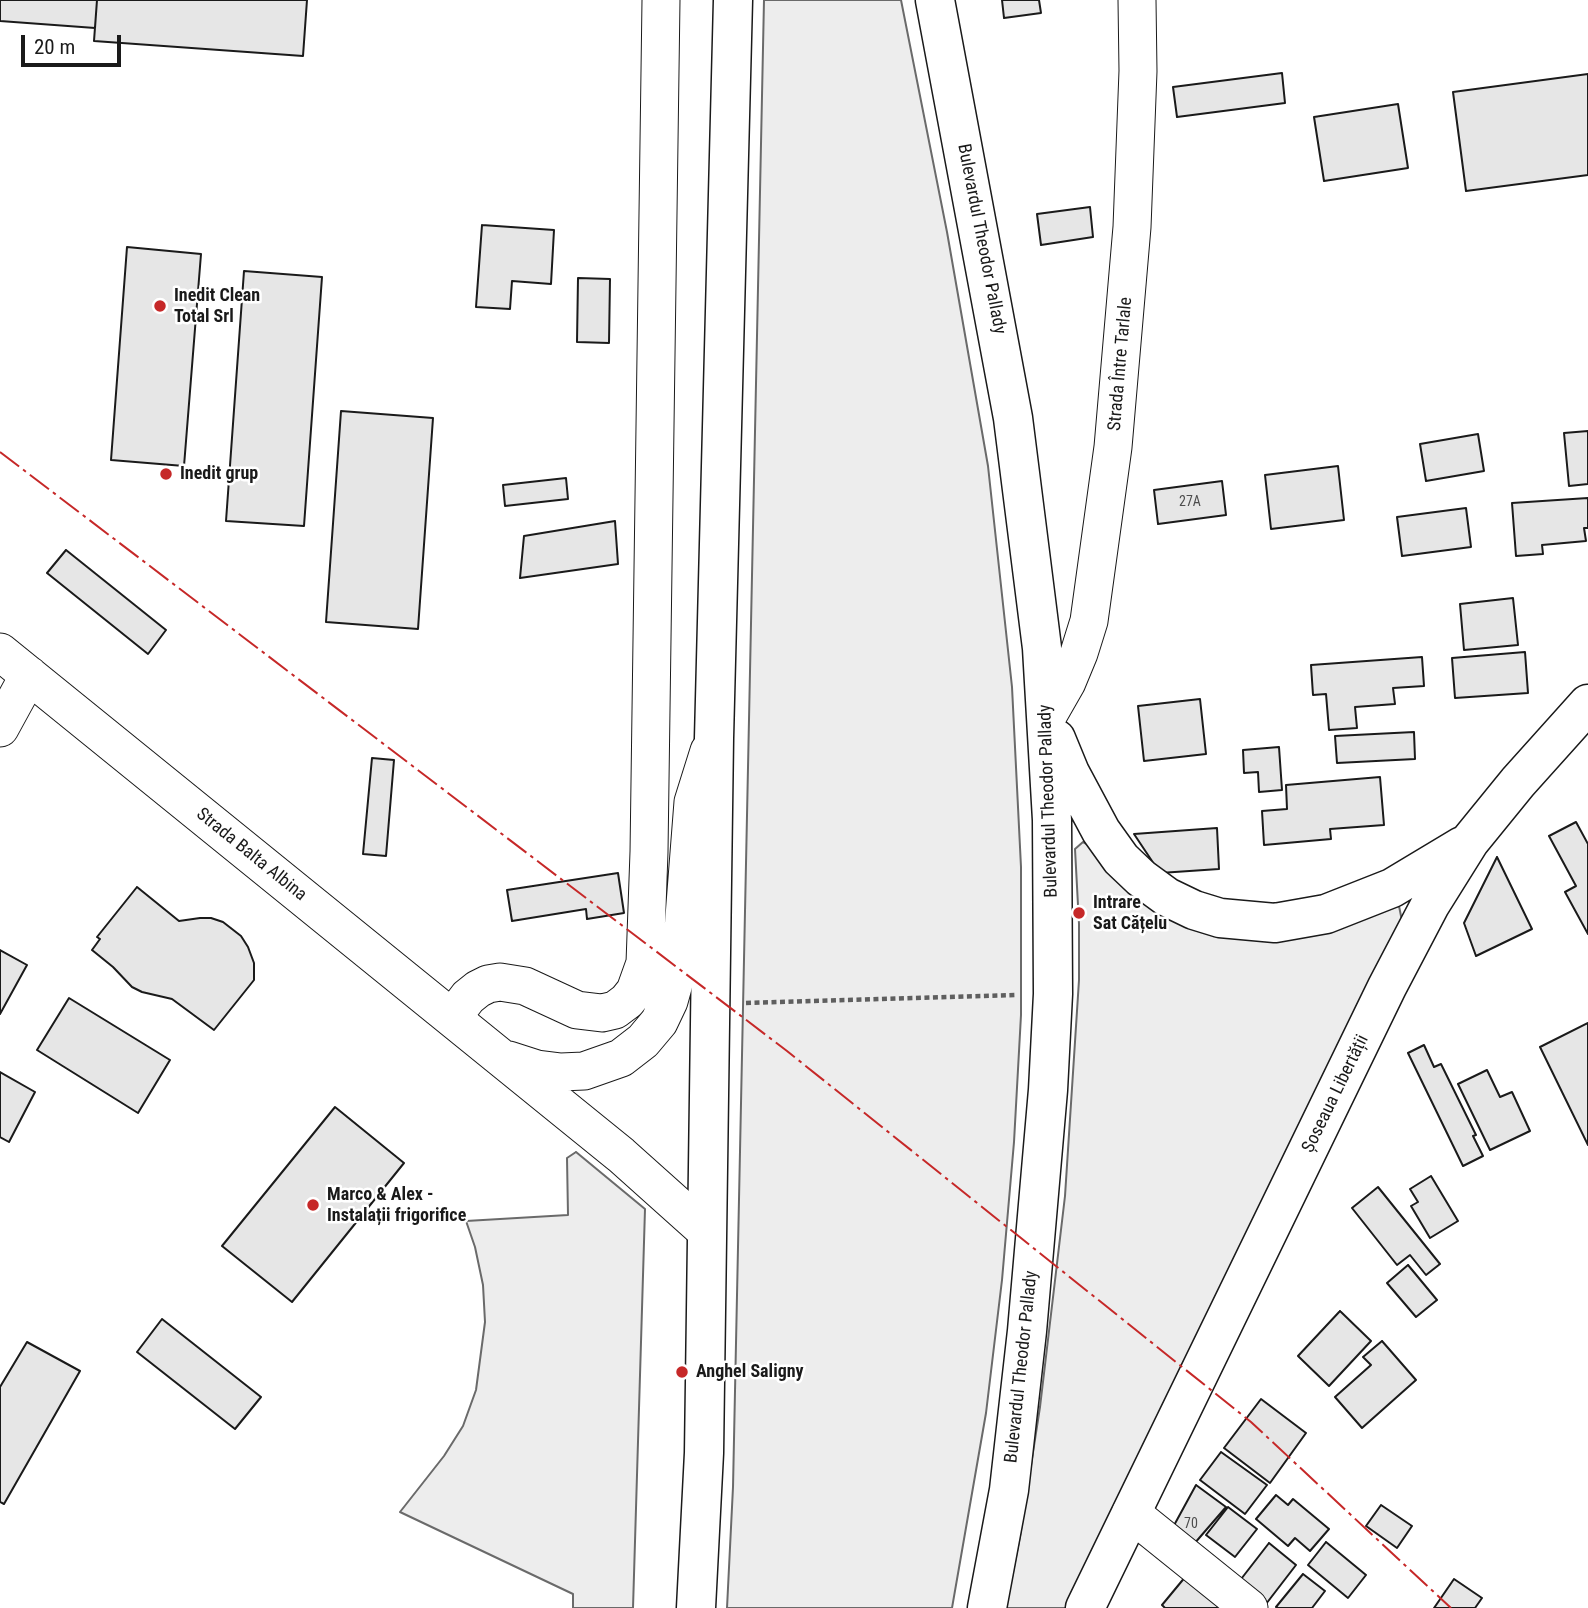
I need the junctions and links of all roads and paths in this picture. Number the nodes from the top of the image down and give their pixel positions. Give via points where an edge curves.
1 (661, 0) edge
2 (733, 0) edge
3 (935, 0) edge
4 (1137, 0) edge
5 (0, 652) edge
6 (29, 676) junction
7 (1588, 704) edge
8 (1046, 716) junction
9 (0, 728) edge
10 (714, 738) junction
11 (1470, 841) junction
12 (1053, 994) junction
13 (710, 1004) junction
14 (452, 1018) junction
15 (501, 1058) junction
16 (707, 1232) junction
17 (1131, 1513) junction
18 (696, 1608) edge
19 (987, 1608) edge
20 (1085, 1608) edge
21 (1249, 1608) edge

1 - 14 street via 645,963 635,991 615,1010 577,1010 525,986 500,982 478,989
2 - 10 main road
3 - 8 main road, Bulevardul Theodor Pallady via 1013,418 1037,602
4 - 8 street, Strada Între Tarlale via 1132,227 1112,460 1089,621 1067,682
5 - 6 street, Strada Balta Albina
6 - 9 street
6 - 14 street, Strada Balta Albina
7 - 11 main road, Șoseaua Libertății
8 - 11 main road via 1086,803 1122,859 1167,897 1220,918 1275,923 1326,914 1392,888
8 - 12 main road, Bulevardul Theodor Pallady
10 - 13 main road
10 - 15 street, Strada Balta Albina via 693,803 676,976 659,1022 621,1058 584,1071 537,1069
11 - 17 main road, Șoseaua Libertății via 1387,987
12 - 13 path
12 - 19 main road, Bulevardul Theodor Pallady via 1027,1331 1009,1490
13 - 16 main road
14 - 15 street, Strada Balta Albina
15 - 16 street, Strada Balta Albina
16 - 18 main road
17 - 20 main road, Șoseaua Libertății
17 - 21 street

